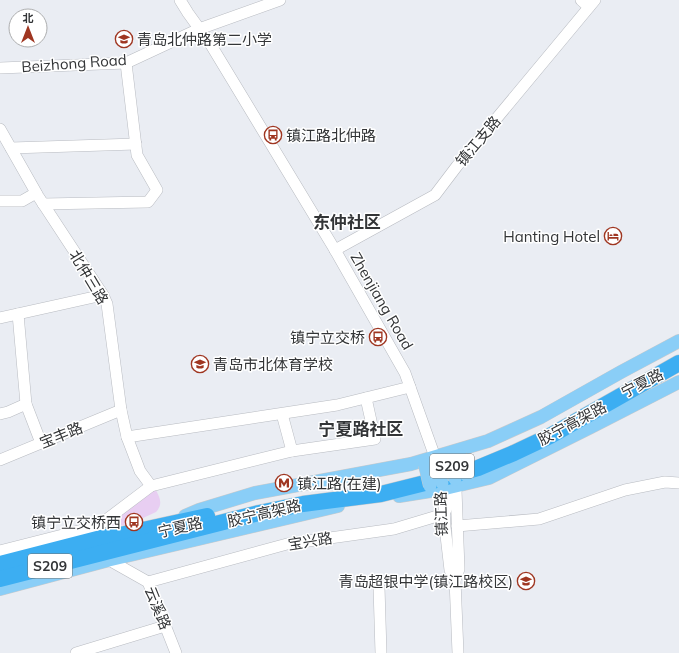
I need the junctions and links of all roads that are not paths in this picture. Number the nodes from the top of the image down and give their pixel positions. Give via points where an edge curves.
1 (180, 0) edge
2 (280, 0) edge
3 (589, 2) edge
4 (199, 29) junction
5 (126, 63) junction
6 (0, 68) edge
7 (0, 129) edge
8 (136, 144) junction
9 (11, 148) junction
10 (36, 193) junction
11 (0, 201) edge
12 (43, 204) junction
13 (335, 250) junction
14 (103, 295) junction
15 (18, 314) junction
16 (0, 318) edge
17 (679, 341) edge
18 (679, 352) edge
19 (679, 363) edge
20 (679, 382) edge
21 (410, 387) junction
22 (366, 398) junction
23 (26, 404) junction
24 (121, 410) junction
25 (0, 414) edge
26 (282, 414) junction
27 (127, 437) junction
28 (41, 443) junction
29 (292, 451) junction
30 (442, 457) junction
31 (0, 460) edge
32 (463, 481) junction
33 (679, 483) edge
34 (151, 486) junction
35 (435, 488) junction
36 (444, 514) junction
37 (163, 525) junction
38 (457, 526) junction
39 (99, 532) junction
40 (109, 560) junction
41 (7, 569) edge
42 (455, 580) junction
43 (148, 582) junction
44 (379, 587) dead end
45 (0, 589) edge
46 (165, 626) junction
47 (76, 653) edge
48 (176, 653) edge
49 (381, 653) edge
50 (458, 653) edge

1 - 4 street, Zhenjiang Road
2 - 4 street, Beizhong Road
3 - 13 street, 镇江支路 via 435,195
4 - 5 street, Beizhong Road
4 - 13 street, Zhenjiang Road
5 - 6 street, Beizhong Road
5 - 8 street
7 - 9 street, 北仲三路
8 - 9 street
8 - 12 street via 137,156 157,190 148,202
9 - 10 street, 北仲三路
10 - 11 street via 22,201
10 - 12 street, 北仲三路
12 - 14 street, 北仲三路
13 - 21 street, Zhenjiang Road via 405,373
14 - 15 street
14 - 24 street, 北仲三路 via 107,304
15 - 16 street
15 - 23 street
17 - 30 main road, 宁夏路 via 541,417 488,441
18 - 37 highway, 胶宁高架路 / S209 via 547,427 477,458 380,484 303,494
19 - 41 highway, 胶宁高架路 / S209 via 550,436 478,468 381,494 303,504
20 - 32 main road, 宁夏路 via 489,478
21 - 22 street
21 - 30 street, Zhenjiang Road via 426,431
22 - 26 street
22 - 29 street via 375,439
23 - 25 street
23 - 28 street
24 - 27 street, 北仲三路
24 - 28 street, 宝丰路
26 - 27 street
26 - 29 street
27 - 34 street, 北仲三路 via 140,471
28 - 31 street, 宝丰路
29 - 34 street
30 - 32 main road, bridge
30 - 35 main road, bridge
30 - 37 main road, 宁夏路 via 255,493 199,510
32 - 35 main road, 宁夏路
32 - 36 street
32 - 38 street, 镇江路
33 - 38 street via 665,482 625,490 539,519
34 - 39 street
35 - 36 street
35 - 40 main road, 宁夏路 via 331,508
36 - 42 street via 450,570
36 - 43 street, 宝兴路 via 394,528 287,544
37 - 39 highway, 胶宁高架路 / S209 via 120,535
38 - 42 street, 镇江路 via 459,569
39 - 41 highway, S209
40 - 41 main road, 宁夏路
40 - 43 street, 云溪路
41 - 45 main road, 宁夏路
42 - 50 street
43 - 46 street, 云溪路
44 - 49 street
46 - 47 street
46 - 48 street, 云溪路

